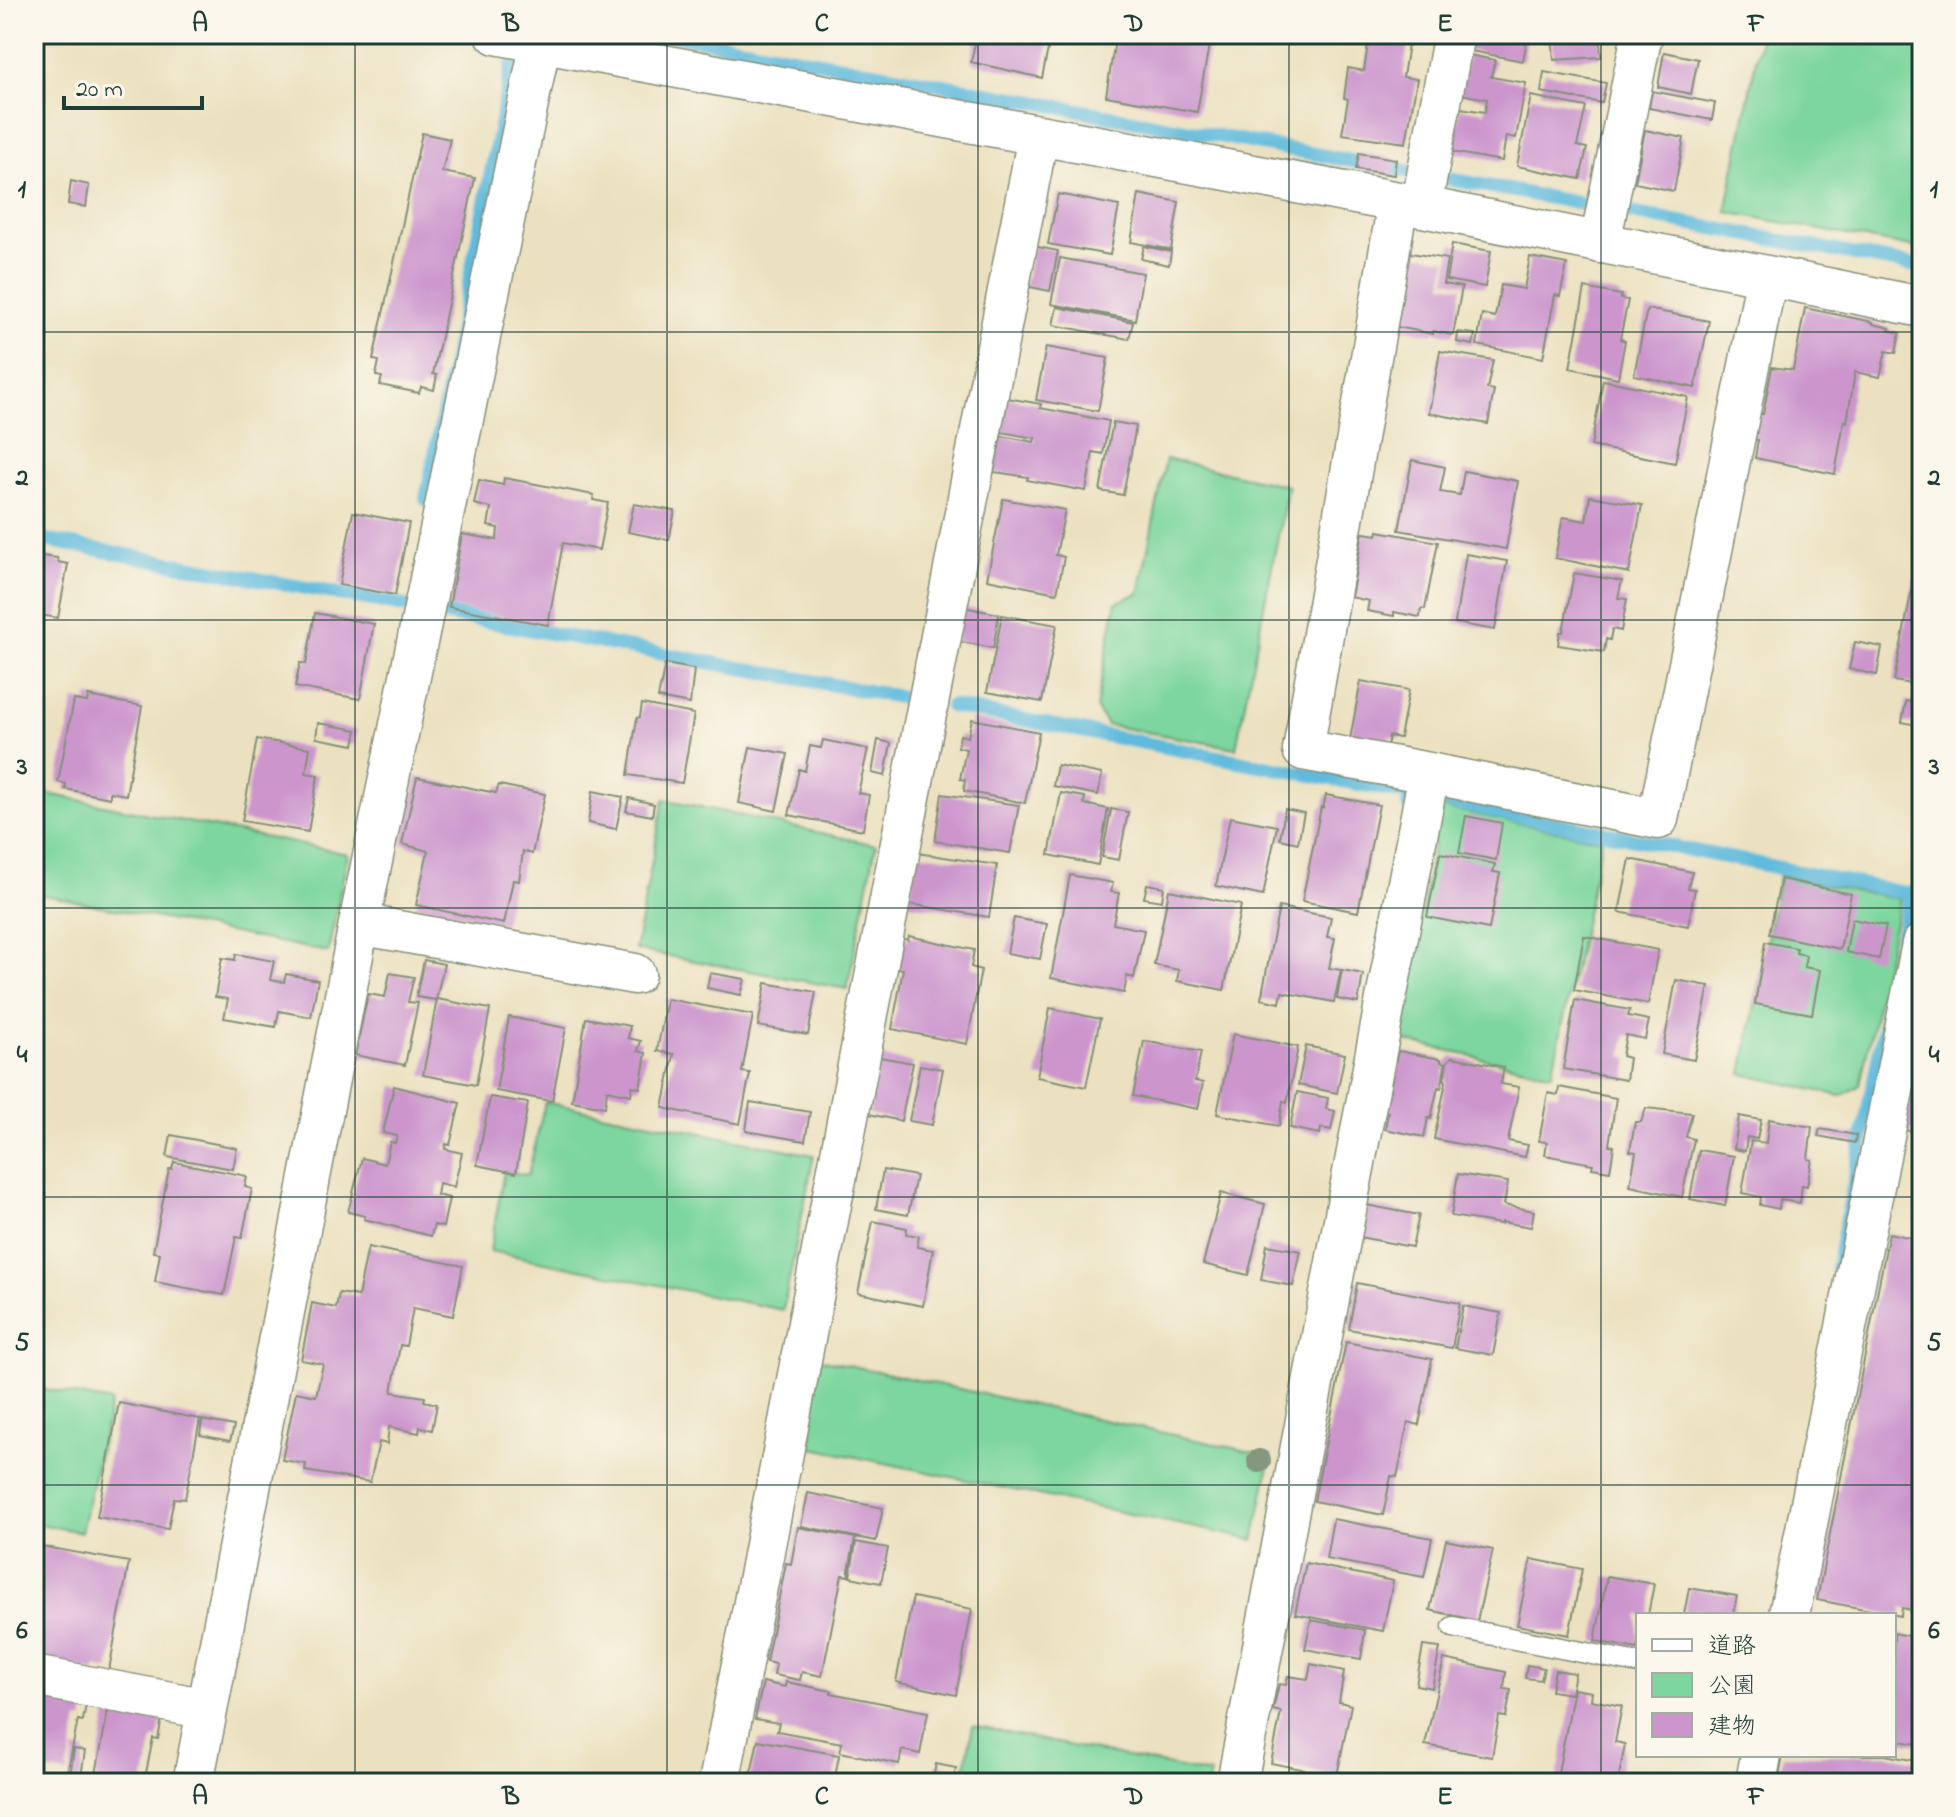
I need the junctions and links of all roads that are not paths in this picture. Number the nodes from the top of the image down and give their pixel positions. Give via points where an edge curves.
1 (496, 34) edge
2 (1454, 34) edge
3 (1642, 34) edge
4 (541, 41) junction
5 (1038, 136) junction
6 (1419, 189) junction
7 (1605, 218) junction
8 (1767, 276) junction
9 (1922, 307) edge
10 (1429, 773) junction
11 (359, 924) junction
12 (1922, 944) edge
13 (635, 974) dead end
14 (1789, 1613) edge
15 (1453, 1627) dead end
16 (1636, 1663) edge
17 (34, 1676) edge
18 (195, 1707) junction
19 (1761, 1757) edge
20 (193, 1783) edge
21 (719, 1783) edge
22 (1237, 1783) edge
23 (1756, 1783) edge

1 - 4 street
2 - 6 street
3 - 7 street
4 - 5 street
4 - 11 street
5 - 6 street
5 - 21 street
6 - 7 street
6 - 10 street via 1303,750
7 - 8 street
8 - 9 street
8 - 10 street via 1658,819
10 - 22 street
11 - 13 street
11 - 18 street
12 - 14 street
15 - 16 lane
17 - 18 street
18 - 20 street
19 - 23 street

